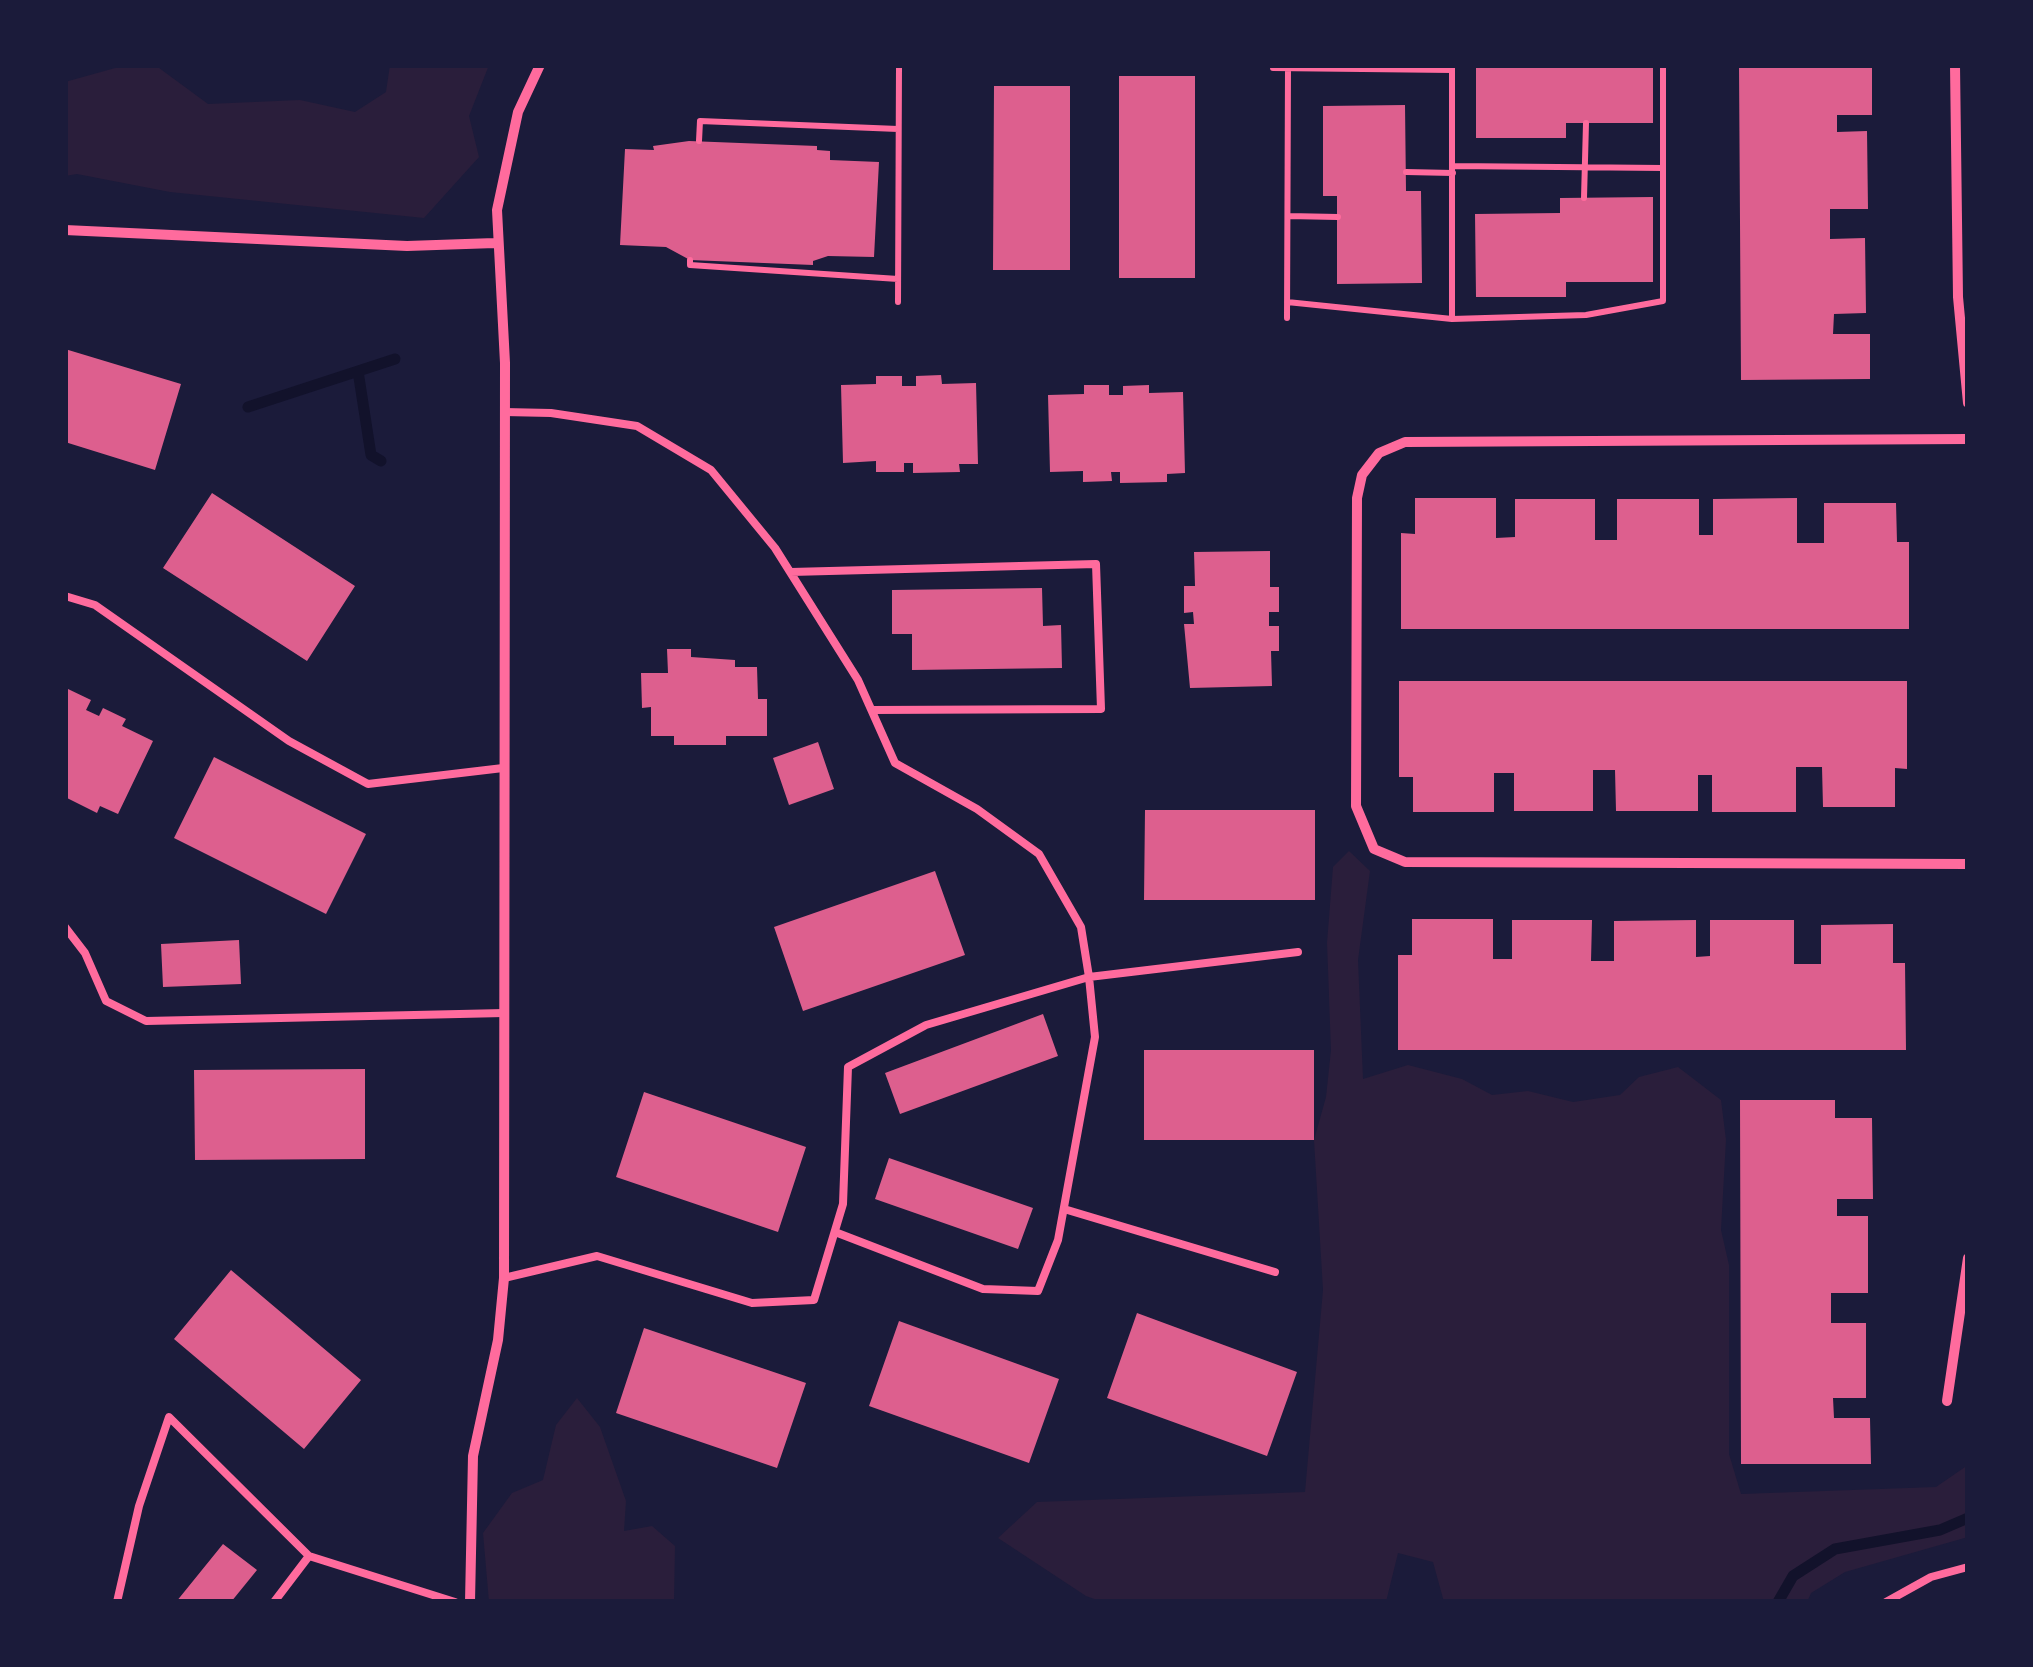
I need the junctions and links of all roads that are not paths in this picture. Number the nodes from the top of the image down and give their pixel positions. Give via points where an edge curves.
1 (540, 65) edge
2 (1956, 65) edge
3 (65, 230) edge
4 (496, 243) junction
5 (1963, 290) edge
6 (1968, 402) edge
7 (504, 412) junction
8 (1968, 440) edge
9 (790, 572) junction
10 (65, 596) edge
11 (872, 710) junction
12 (502, 768) junction
13 (1968, 864) edge
14 (65, 927) edge
15 (1298, 952) dead end
16 (1089, 977) junction
17 (504, 1013) junction
18 (1064, 1209) junction
19 (835, 1232) junction
20 (1968, 1258) edge
21 (1275, 1272) dead end
22 (504, 1278) junction
23 (1966, 1291) edge
24 (1946, 1401) dead end
25 (309, 1556) junction
26 (1968, 1567) edge
27 (117, 1602) edge
28 (274, 1602) edge
29 (454, 1602) edge
30 (470, 1602) edge
31 (1886, 1602) edge

1 - 4 street via 502,167
2 - 5 street
3 - 4 street via 408,246
4 - 7 street
5 - 6 street
7 - 9 lane via 637,426 711,470
7 - 12 street
8 - 13 street via 1405,442 1379,453 1362,475 1357,498 1356,729 1356,806 1374,849 1405,862
9 - 11 lane
9 - 11 lane via 1096,564 1101,709
10 - 12 lane via 96,605 289,741 368,784
11 - 16 lane via 895,763 1039,854 1081,927
12 - 17 street
14 - 17 lane via 106,1001 146,1021
15 - 16 lane
16 - 18 lane via 1095,1037
16 - 19 lane via 926,1025 848,1067 844,1204
17 - 22 street
18 - 19 lane via 1038,1291 983,1289
18 - 21 lane
19 - 22 lane via 814,1300 752,1303 596,1256
20 - 23 street
22 - 30 street via 473,1456
23 - 24 street
25 - 27 lane via 170,1417 139,1506
25 - 28 lane
25 - 29 lane
26 - 31 lane via 1930,1577

